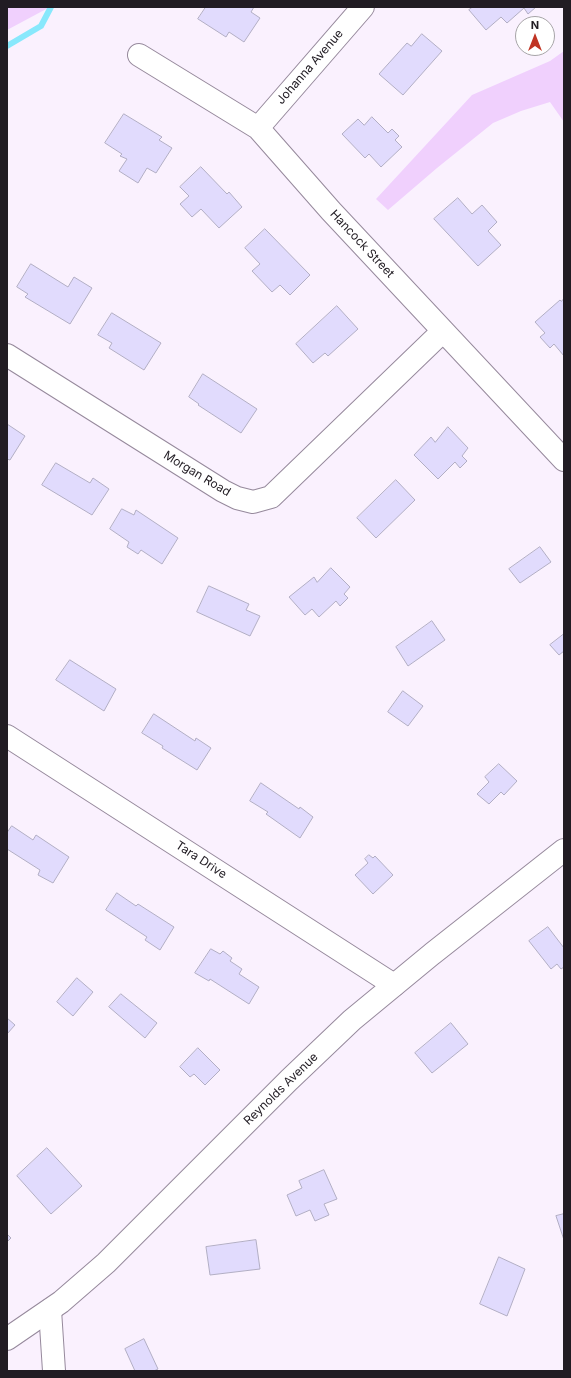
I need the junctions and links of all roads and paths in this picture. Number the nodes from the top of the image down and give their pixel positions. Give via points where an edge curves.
1 (363, 7) edge
2 (140, 56) dead end
3 (258, 128) junction
4 (443, 331) junction
5 (7, 355) edge
6 (564, 460) edge
7 (7, 736) edge
8 (564, 850) edge
9 (394, 985) junction
10 (50, 1310) junction
11 (7, 1340) edge
12 (54, 1371) edge

1 - 3 street, Johanna Avenue
2 - 3 street, Hancock Street
3 - 4 street, Hancock Street
4 - 5 street, Morgan Road via 271,497 253,502 223,491
4 - 6 street, Hancock Street
7 - 9 street, Tara Drive
8 - 9 street, Reynolds Avenue
9 - 10 street, Reynolds Avenue via 352,1020 289,1080 106,1263
10 - 11 street, Reynolds Avenue
10 - 12 street

